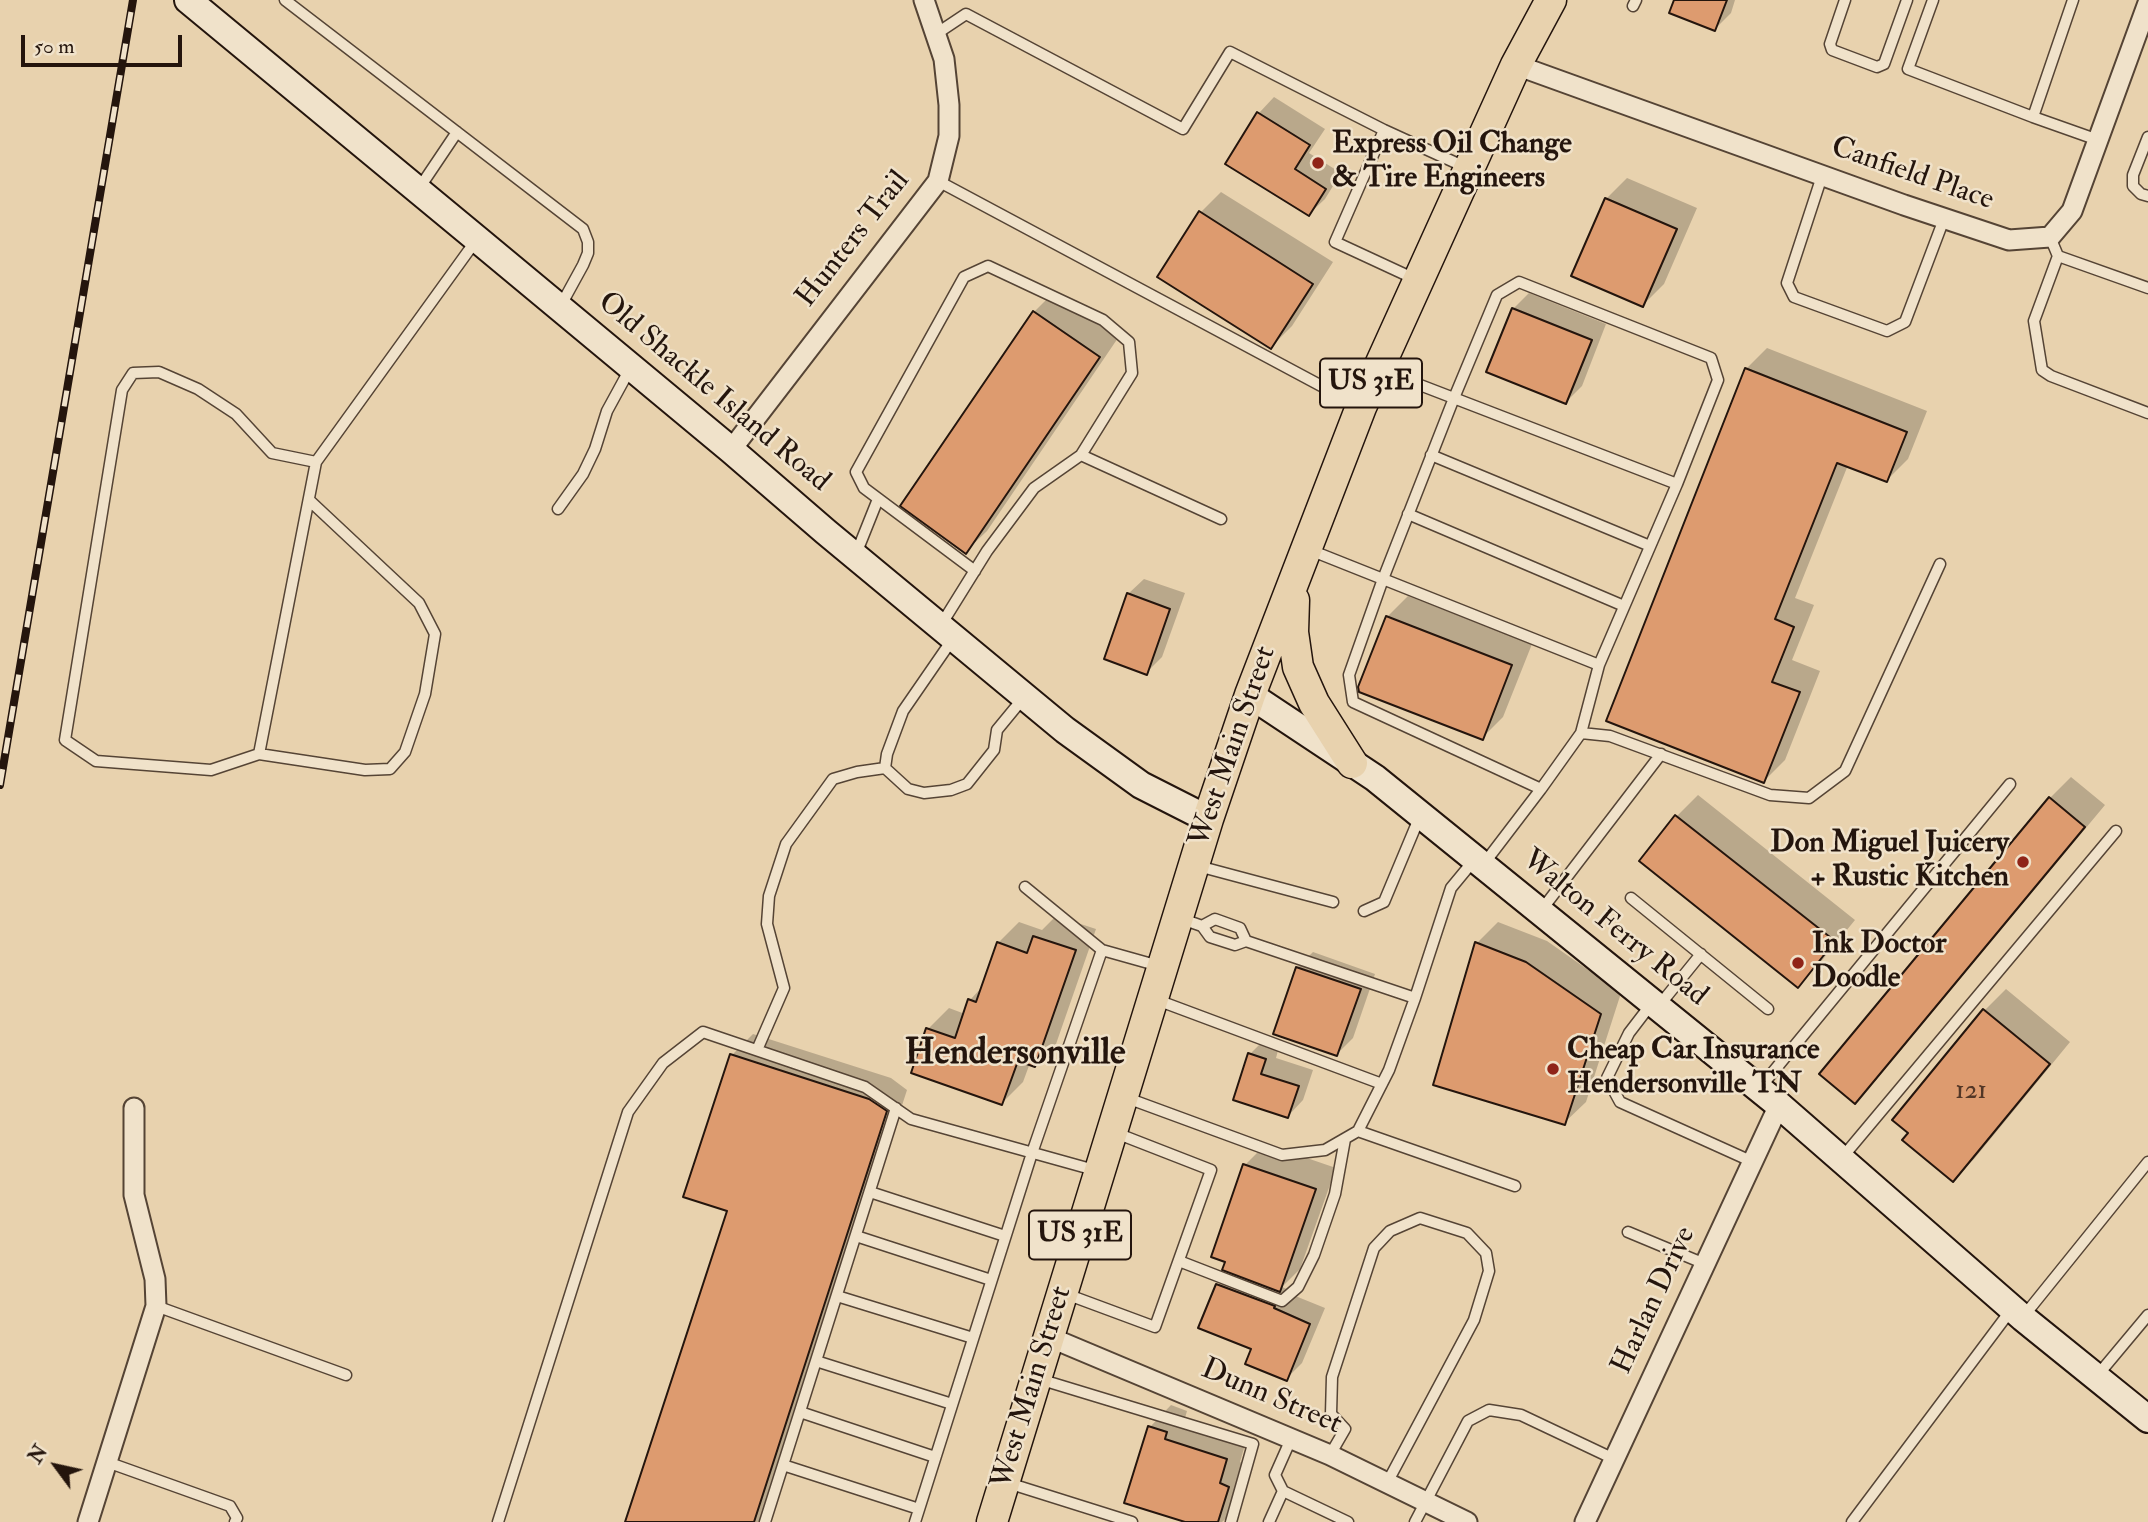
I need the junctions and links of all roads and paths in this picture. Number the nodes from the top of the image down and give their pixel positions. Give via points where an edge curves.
1 (188, 0) edge
2 (285, 0) edge
3 (924, 0) edge
4 (1551, 0) edge
5 (1845, 0) edge
6 (1907, 0) edge
7 (1933, 0) edge
8 (2073, 0) edge
9 (2148, 3) edge
10 (936, 34) junction
11 (1516, 65) junction
12 (2033, 117) junction
13 (1384, 130) junction
14 (457, 132) junction
15 (2148, 136) edge
16 (2098, 140) junction
17 (1469, 169) junction
18 (1822, 176) junction
19 (937, 181) junction
20 (418, 190) junction
21 (2148, 196) edge
22 (1944, 219) junction
23 (2050, 237) junction
24 (477, 239) junction
25 (2058, 256) junction
26 (1418, 281) junction
27 (2148, 288) edge
28 (560, 307) junction
29 (632, 367) junction
30 (1378, 369) junction
31 (1454, 398) junction
32 (1361, 407) junction
33 (2148, 413) edge
34 (731, 450) junction
35 (1081, 455) junction
36 (1431, 456) junction
37 (316, 462) junction
38 (1677, 484) junction
39 (878, 499) junction
40 (309, 500) junction
41 (558, 509) dead end
42 (1408, 514) junction
43 (1221, 519) dead end
44 (1650, 546) junction
45 (1306, 548) junction
46 (855, 556) junction
47 (1940, 564) dead end
48 (975, 571) junction
49 (1382, 579) junction
50 (1294, 580) junction
51 (1624, 607) junction
52 (948, 631) junction
53 (1599, 664) junction
54 (1250, 695) junction
55 (1025, 696) junction
56 (1581, 733) junction
57 (260, 754) junction
58 (1661, 754) junction
59 (1352, 763) junction
60 (886, 768) junction
61 (2010, 784) dead end
62 (1541, 789) junction
63 (1420, 815) junction
64 (1208, 819) junction
65 (2116, 831) dead end
66 (1479, 862) junction
67 (1194, 865) junction
68 (1025, 887) dead end
69 (1631, 898) dead end
70 (1333, 902) dead end
71 (1364, 911) dead end
72 (1540, 912) junction
73 (1190, 922) junction
74 (1246, 941) junction
75 (1102, 950) junction
76 (1701, 954) junction
77 (1163, 967) junction
78 (1415, 998) junction
79 (1153, 999) junction
80 (1655, 1005) junction
81 (1768, 1009) dead end
82 (757, 1050) junction
83 (1382, 1084) junction
84 (1759, 1089) junction
85 (1123, 1096) junction
86 (1779, 1105) junction
87 (134, 1108) dead end
88 (896, 1108) junction
89 (1358, 1131) junction
90 (1112, 1132) junction
91 (1345, 1139) junction
92 (1032, 1153) junction
93 (1841, 1160) junction
94 (1753, 1162) junction
95 (2148, 1162) edge
96 (1100, 1172) junction
97 (1515, 1186) dead end
98 (870, 1192) junction
99 (1628, 1232) dead end
100 (856, 1236) junction
101 (1005, 1237) junction
102 (1179, 1261) junction
103 (1705, 1264) junction
104 (992, 1280) junction
105 (1062, 1293) junction
106 (836, 1296) junction
107 (156, 1306) junction
108 (2017, 1313) junction
109 (2148, 1315) edge
110 (973, 1338) junction
111 (1049, 1338) junction
112 (816, 1361) junction
113 (346, 1375) dead end
114 (2096, 1377) junction
115 (1036, 1378) junction
116 (952, 1404) junction
117 (800, 1412) junction
118 (2148, 1419) edge
119 (1292, 1438) junction
120 (1330, 1455) junction
121 (935, 1457) junction
122 (1614, 1459) junction
123 (107, 1462) junction
124 (783, 1465) junction
125 (1004, 1482) junction
126 (1387, 1483) junction
127 (1283, 1490) junction
128 (1426, 1502) junction
129 (919, 1509) junction
130 (92, 1521) edge
131 (769, 1521) edge
132 (235, 1522) edge
133 (498, 1522) edge
134 (915, 1522) edge
135 (992, 1522) edge
136 (1132, 1522) edge
137 (1231, 1522) edge
138 (1269, 1522) edge
139 (1348, 1522) edge
140 (1415, 1522) edge
141 (1467, 1522) edge
142 (1585, 1522) edge
143 (1852, 1522) edge

1 - 20 street, Old Shackle Island Road
2 - 14 lane
3 - 10 street, Hunters Trail
4 - 11 main road, West Main Street / US 31E
5 - 6 lane via 1832,50 1877,67 1884,64
7 - 12 lane via 1908,69
8 - 12 lane
9 - 16 street
10 - 13 lane via 966,14 1183,129 1230,52
10 - 19 street, Hunters Trail via 950,105 949,136
11 - 17 main road, West Main Street / US 31E
11 - 18 street, Canfield Place
12 - 16 lane
13 - 17 lane
13 - 26 lane via 1335,242
14 - 20 lane
14 - 28 lane via 583,229 588,253
15 - 21 lane via 2133,175 2133,186
16 - 23 street via 2072,211
17 - 26 main road, West Main Street / US 31E
18 - 22 street, Canfield Place
18 - 22 lane via 1787,283 1794,297 1887,331 1905,322
19 - 32 lane
19 - 34 street, Hunters Trail
20 - 24 street, Old Shackle Island Road
22 - 23 street, Canfield Place via 2009,240
23 - 25 lane
24 - 28 street, Old Shackle Island Road
24 - 37 lane
25 - 27 lane
25 - 33 lane via 2034,321 2042,370
26 - 30 main road, West Main Street / US 31E
28 - 29 street, Old Shackle Island Road
29 - 34 street, Old Shackle Island Road
29 - 41 lane via 607,411 583,474
30 - 31 lane
30 - 32 main road, West Main Street / US 31E
31 - 36 lane
31 - 38 lane
31 - 38 lane via 1497,295 1519,282 1711,358 1718,380
32 - 45 main road, West Main Street / US 31E
34 - 46 street, Old Shackle Island Road
35 - 39 lane via 1132,373 1129,342 1103,320 988,266 964,277 856,472 864,488
35 - 43 lane
35 - 48 lane via 1034,488
36 - 42 lane
36 - 44 lane
37 - 40 lane
37 - 57 lane via 272,453 236,414 198,389 159,372 133,373 122,390 65,740 96,761 211,770
38 - 44 lane
39 - 46 lane
39 - 48 lane
40 - 57 lane
40 - 57 lane via 419,603 435,634 425,694 405,751 390,769 365,771
42 - 49 lane
42 - 51 lane
44 - 51 lane
45 - 49 lane
45 - 50 main road, West Main Street / US 31E
46 - 52 street, Old Shackle Island Road
47 - 58 lane via 1845,771 1809,798 1770,795
48 - 52 lane
49 - 53 lane
49 - 62 lane via 1349,675 1353,702
50 - 54 main road, West Main Street / US 31E
50 - 59 main road via 1298,667 1314,704
51 - 53 lane
52 - 55 street, Old Shackle Island Road
52 - 60 lane via 903,711
53 - 56 lane
54 - 59 street, Walton Ferry Road
54 - 64 main road, West Main Street / US 31E
55 - 60 lane via 997,730 994,750 967,784 924,793 908,789
55 - 64 street, Old Shackle Island Road via 1141,785
56 - 58 lane via 1610,736
56 - 62 lane
58 - 72 lane
59 - 63 street, Walton Ferry Road
60 - 82 lane via 833,779 786,844 769,896 767,924 784,988
61 - 84 lane
62 - 66 lane
63 - 66 street, Walton Ferry Road
63 - 71 lane via 1384,902
64 - 67 main road, West Main Street / US 31E
65 - 93 lane
66 - 72 street, Walton Ferry Road
66 - 78 lane via 1451,888
67 - 70 lane
67 - 73 main road, West Main Street / US 31E
68 - 75 lane
69 - 76 lane
72 - 80 street, Walton Ferry Road
73 - 74 lane via 1210,937 1235,945
73 - 74 lane via 1215,919 1240,928
73 - 77 main road, West Main Street / US 31E
74 - 78 lane
75 - 77 lane
75 - 92 lane
76 - 80 lane
76 - 81 lane
77 - 79 main road, West Main Street / US 31E
78 - 83 lane
79 - 83 lane
79 - 85 main road, West Main Street / US 31E
80 - 84 street, Walton Ferry Road
80 - 94 lane via 1629,1033 1607,1078 1620,1102
82 - 88 lane via 865,1087
82 - 133 lane via 703,1032 663,1063 628,1112
83 - 89 lane
84 - 86 street, Walton Ferry Road
85 - 90 main road, West Main Street / US 31E
85 - 91 lane via 1282,1155 1325,1150
86 - 93 street, Walton Ferry Road
86 - 94 street, Harlan Drive
87 - 107 street via 134,1195 155,1279
88 - 92 lane via 911,1119
88 - 98 lane
89 - 91 lane
89 - 97 lane
90 - 96 main road, West Main Street / US 31E
90 - 102 lane via 1211,1170
91 - 102 lane via 1335,1194 1314,1255 1298,1287 1282,1301
92 - 96 lane
92 - 101 lane
93 - 108 street, Walton Ferry Road
94 - 103 street, Harlan Drive
95 - 108 lane
96 - 105 main road, West Main Street / US 31E
98 - 100 lane
98 - 101 lane
99 - 103 lane
100 - 104 lane
100 - 106 lane
101 - 104 lane
102 - 105 lane via 1155,1327
103 - 122 street, Harlan Drive
104 - 110 lane
105 - 111 main road, West Main Street / US 31E
106 - 110 lane
106 - 112 lane
107 - 113 lane
107 - 123 street
108 - 114 street, Walton Ferry Road
108 - 143 lane
109 - 114 lane
110 - 116 lane
111 - 115 main road, West Main Street / US 31E
111 - 119 street, Dunn Street
112 - 116 lane
112 - 117 lane
114 - 118 street, Walton Ferry Road
115 - 125 main road, West Main Street / US 31E
115 - 137 lane via 1253,1444
116 - 121 lane
117 - 121 lane
117 - 124 lane
119 - 120 street, Dunn Street
119 - 127 lane via 1275,1475
120 - 126 street, Dunn Street
120 - 126 lane via 1345,1429 1331,1414 1332,1377 1374,1248 1390,1231 1420,1218 1467,1233 1486,1253 1489,1271 1474,1320
121 - 129 lane
122 - 128 lane via 1521,1415 1489,1410 1468,1421
122 - 142 street, Harlan Drive
123 - 130 street
123 - 132 lane via 230,1506
124 - 129 lane
124 - 131 lane
125 - 135 main road, West Main Street / US 31E
125 - 136 lane
126 - 128 street, Dunn Street
127 - 138 lane
127 - 139 lane
128 - 140 lane
128 - 141 street, Dunn Street
129 - 134 lane

